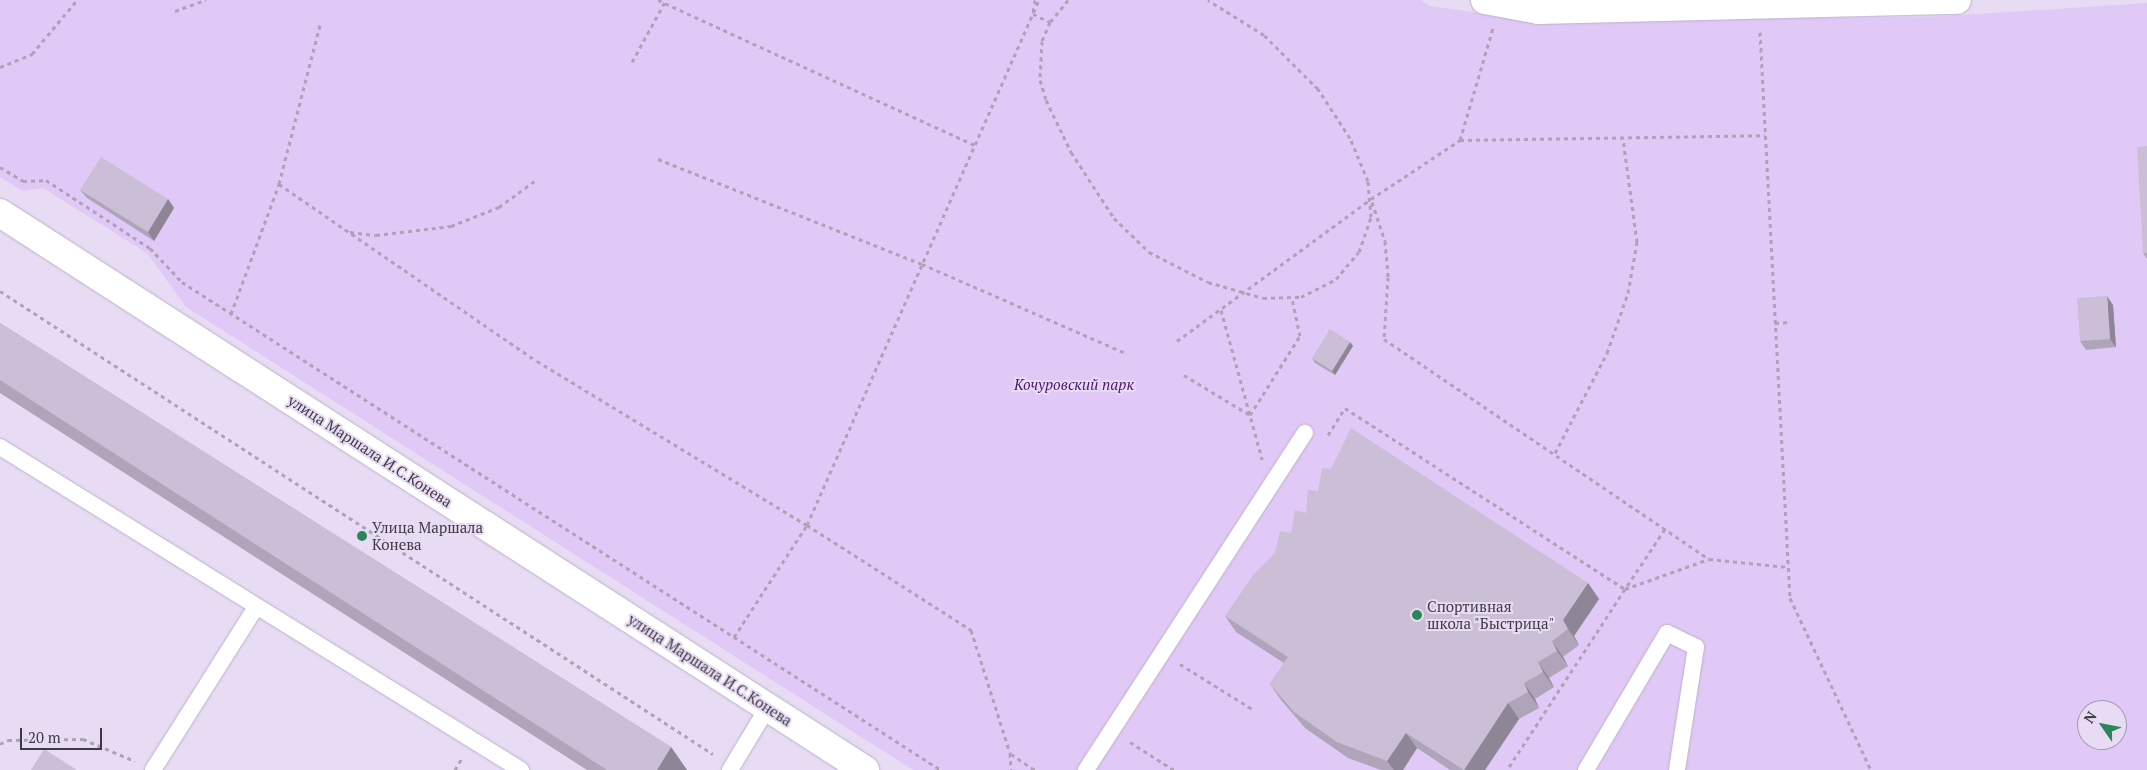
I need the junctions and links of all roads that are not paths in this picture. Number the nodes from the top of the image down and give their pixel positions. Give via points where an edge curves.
1 (1485, 0) edge
2 (1942, 1) edge
3 (0, 213) edge
4 (1305, 433) dead end
5 (0, 446) edge
6 (256, 607) junction
7 (768, 707) junction
8 (731, 768) edge
9 (154, 770) edge
10 (521, 770) edge
11 (866, 770) edge
12 (1086, 770) edge
13 (1586, 770) edge
14 (1677, 770) edge

1 - 2 main road via 1540,10
3 - 7 main road, улица Маршала И.С.Конева
4 - 12 lane
5 - 6 lane
6 - 9 lane
6 - 10 lane
7 - 8 lane
7 - 11 main road, улица Маршала И.С.Конева
13 - 14 lane via 1667,632 1696,647

